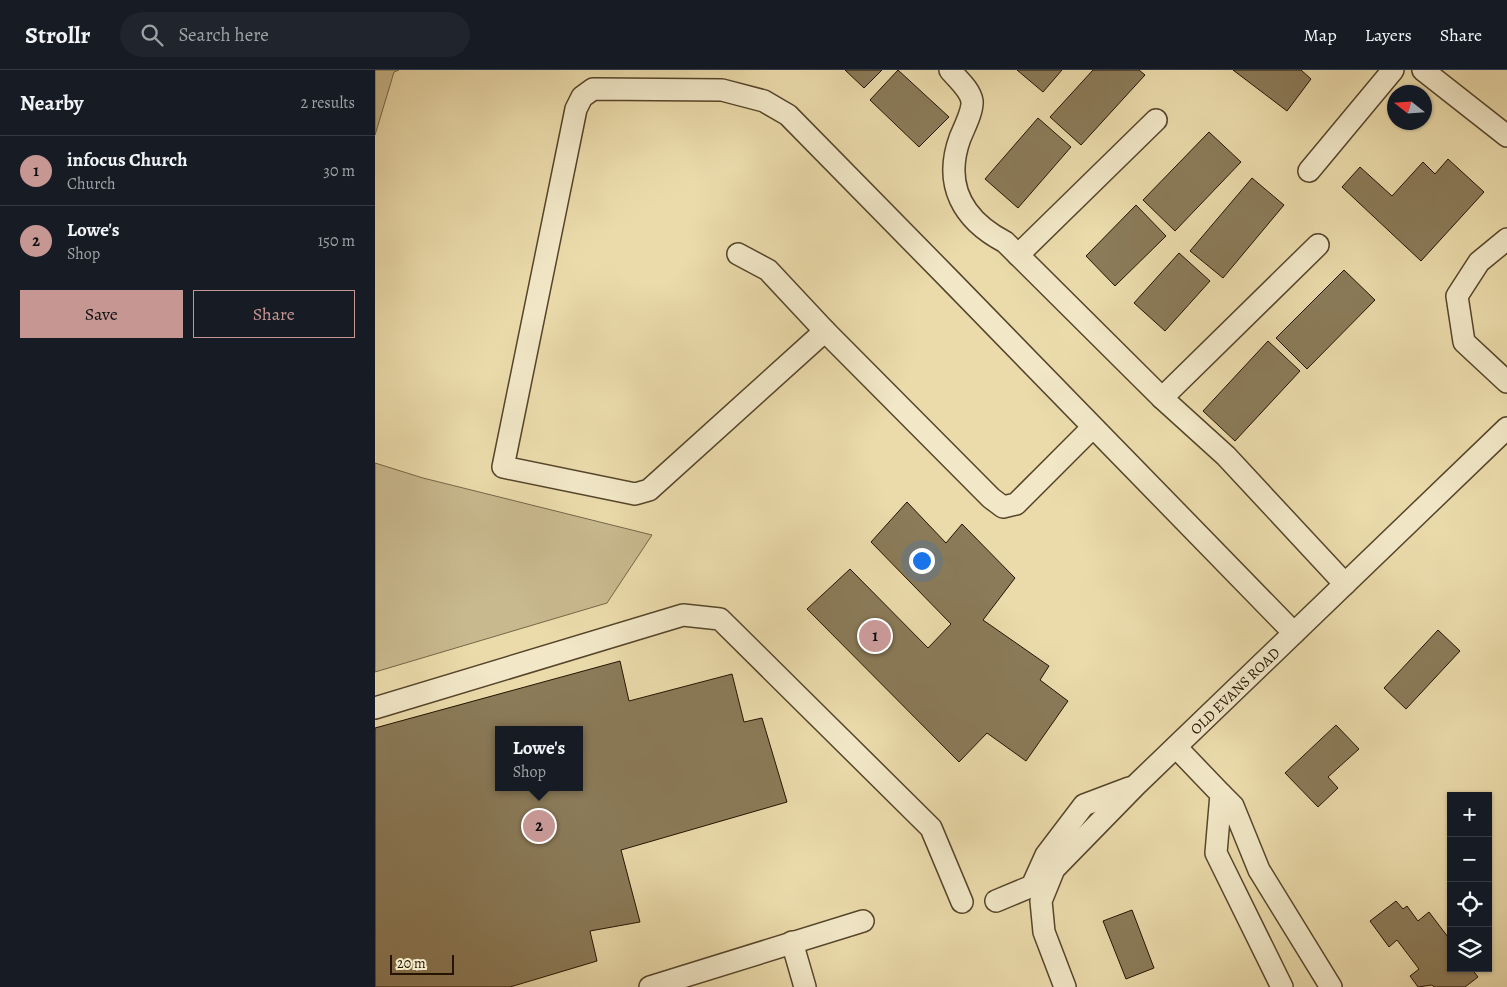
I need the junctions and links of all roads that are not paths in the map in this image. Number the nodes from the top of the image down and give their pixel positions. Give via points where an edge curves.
1 (950, 70) edge
2 (1393, 70) edge
3 (1423, 70) edge
4 (1156, 120) dead end
5 (1507, 136) edge
6 (1309, 171) dead end
7 (1507, 239) edge
8 (1318, 246) dead end
9 (739, 254) dead end
10 (1018, 255) junction
11 (825, 331) junction
12 (1507, 382) edge
13 (1162, 398) junction
14 (1093, 427) junction
15 (1507, 428) edge
16 (1345, 584) junction
17 (1294, 633) junction
18 (375, 708) edge
19 (1176, 747) junction
20 (1136, 785) junction
21 (1221, 794) junction
22 (962, 902) dead end
23 (995, 902) dead end
24 (863, 921) dead end
25 (792, 942) junction
26 (650, 987) edge
27 (805, 987) edge
28 (1065, 987) edge
29 (1282, 987) edge
30 (1331, 987) edge

1 - 10 street via 968,91 972,102 953,166 964,210
2 - 6 street
3 - 5 street
4 - 10 street
7 - 12 street via 1479,262 1457,296 1465,342
8 - 13 street
9 - 11 street via 768,270
10 - 13 street
11 - 14 street via 1003,507 1016,504
11 - 14 street via 649,490 635,494 503,467 576,109 582,97 593,89 722,90 764,101 788,115
13 - 16 street via 1226,456
14 - 17 street
15 - 16 street, OLD EVANS ROAD
16 - 17 street, OLD EVANS ROAD
17 - 19 street, OLD EVANS ROAD
18 - 22 street via 683,616 720,619 931,828
19 - 20 street, OLD EVANS ROAD
19 - 21 street
20 - 23 street via 1084,805 1046,855 1032,886
20 - 28 street, OLD EVANS ROAD via 1055,869 1041,901 1044,932
21 - 29 street via 1216,853
21 - 30 street via 1233,806 1259,870
24 - 25 street
25 - 26 street
25 - 27 street

